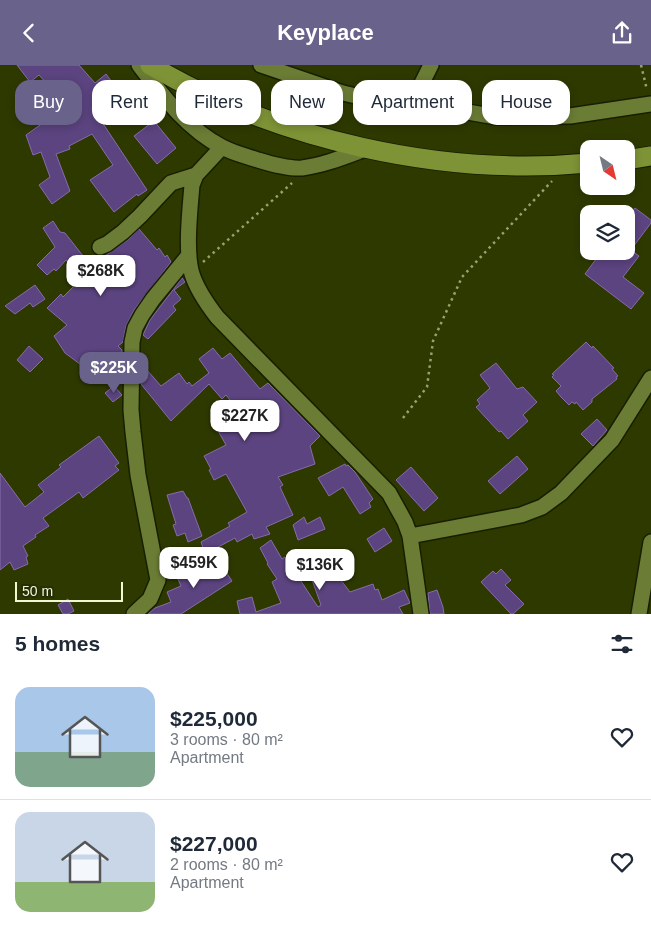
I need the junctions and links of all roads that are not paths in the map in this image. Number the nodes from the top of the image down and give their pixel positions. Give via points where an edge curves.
1 (139, 65) edge
2 (150, 65) edge
3 (261, 65) edge
4 (431, 65) edge
5 (424, 80) edge
6 (353, 95) edge
7 (651, 103) edge
8 (472, 113) edge
9 (222, 147) junction
10 (368, 148) junction
11 (651, 156) edge
12 (635, 159) edge
13 (580, 164) edge
14 (196, 175) junction
15 (100, 247) dead end
16 (189, 255) junction
17 (651, 378) edge
18 (410, 535) junction
19 (651, 541) edge
20 (134, 614) edge
21 (421, 614) edge
22 (639, 614) edge

1 - 9 street via 186,122
2 - 10 main road via 255,116
3 - 6 street
4 - 5 street
7 - 8 street via 570,116 496,117
9 - 10 street via 268,163 300,168 321,165
9 - 14 street
10 - 13 main road via 469,164
11 - 12 main road
14 - 15 street via 171,183 123,232
14 - 16 street via 192,185
16 - 18 street via 199,291 217,317 389,493
16 - 20 street via 142,315 132,342 132,432 158,580 150,599
17 - 18 street via 612,440 561,493 542,507 521,515
18 - 21 street
19 - 22 street

